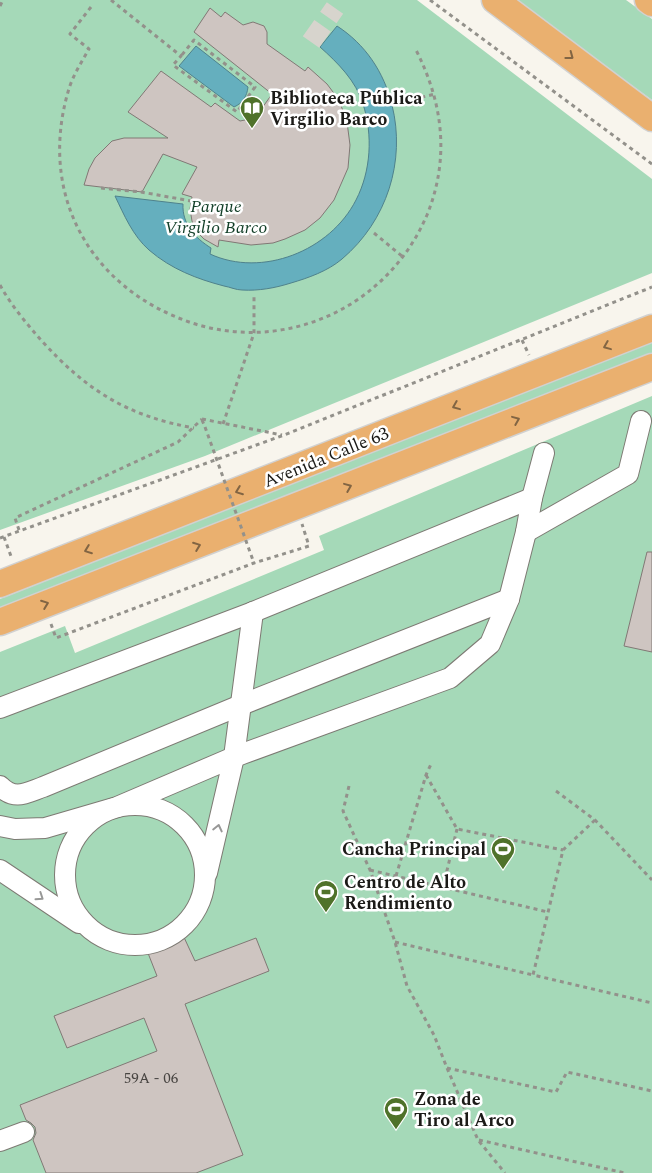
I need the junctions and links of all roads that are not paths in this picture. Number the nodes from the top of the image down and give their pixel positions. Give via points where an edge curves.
1 (496, 0) edge
2 (648, 0) edge
3 (652, 3) edge
4 (652, 118) edge
5 (652, 328) edge
6 (652, 367) edge
7 (641, 422) dead end
8 (544, 453) dead end
9 (532, 498) junction
10 (526, 532) junction
11 (0, 584) edge
12 (509, 599) junction
13 (253, 612) junction
14 (0, 622) edge
15 (241, 705) junction
16 (0, 708) edge
17 (234, 757) junction
18 (0, 786) edge
19 (117, 807) junction
20 (0, 826) edge
21 (0, 870) edge
22 (203, 892) junction
23 (95, 934) junction
24 (24, 1132) dead end
25 (0, 1141) edge

1 -> 4 main road
2 - 3 main road
5 -> 11 main road, Avenida Calle 63
14 -> 6 main road, Avenida Calle 63
7 - 10 lane via 628,474
8 - 9 lane
9 - 10 lane
9 - 13 lane
10 - 12 lane
12 - 15 lane
12 - 17 lane via 490,644 450,678
13 - 15 lane
13 - 16 lane
15 - 17 lane
15 - 18 lane via 19,795 7,793
17 - 19 lane
22 -> 17 lane
19 - 20 lane via 45,828
19 - 22 lane via 141,805 164,811 184,825 198,845 204,868
19 - 23 lane via 96,816 79,832 68,852 64,875 68,898 78,918
21 -> 23 lane
22 - 23 lane via 194,913 179,930 160,941 138,946 115,944
24 - 25 lane

